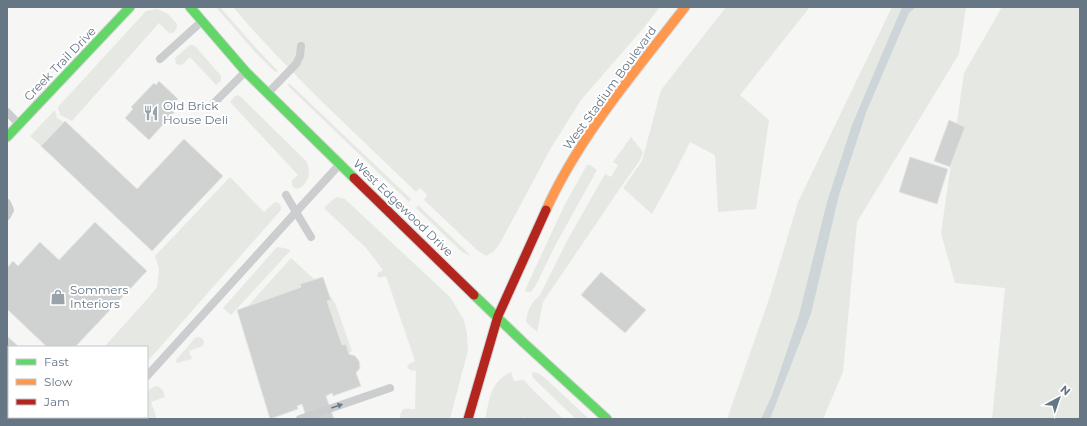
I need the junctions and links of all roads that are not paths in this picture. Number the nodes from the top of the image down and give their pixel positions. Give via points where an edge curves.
1 (130, 7) edge
2 (190, 7) edge
3 (685, 7) edge
4 (202, 21) junction
5 (301, 46) dead end
6 (160, 60) dead end
7 (246, 72) junction
8 (268, 94) junction
9 (210, 107) dead end
10 (7, 112) edge
11 (20, 124) junction
12 (7, 137) edge
13 (341, 164) junction
14 (286, 195) dead end
15 (7, 203) edge
16 (296, 212) junction
17 (7, 216) edge
18 (311, 237) dead end
19 (498, 316) junction
20 (148, 375) edge
21 (390, 388) dead end
22 (300, 419) edge
23 (468, 419) edge
24 (607, 419) edge

1 - 11 main road, Creek Trail Drive
2 - 4 main road, West Edgewood Drive
3 - 19 main road, West Stadium Boulevard via 575,155 544,212
4 - 6 lane
4 - 7 main road, West Edgewood Drive
5 - 8 lane via 296,64
7 - 8 main road, West Edgewood Drive
7 - 9 lane
8 - 13 main road, West Edgewood Drive
10 - 11 lane
11 - 12 main road, Creek Trail Drive
13 - 16 lane
13 - 19 main road, West Edgewood Drive
14 - 16 lane
15 - 17 lane via 10,210
16 - 18 lane
16 - 20 lane
19 - 23 main road, West Stadium Boulevard
19 - 24 main road, West Edgewood Drive
22 -> 21 lane

